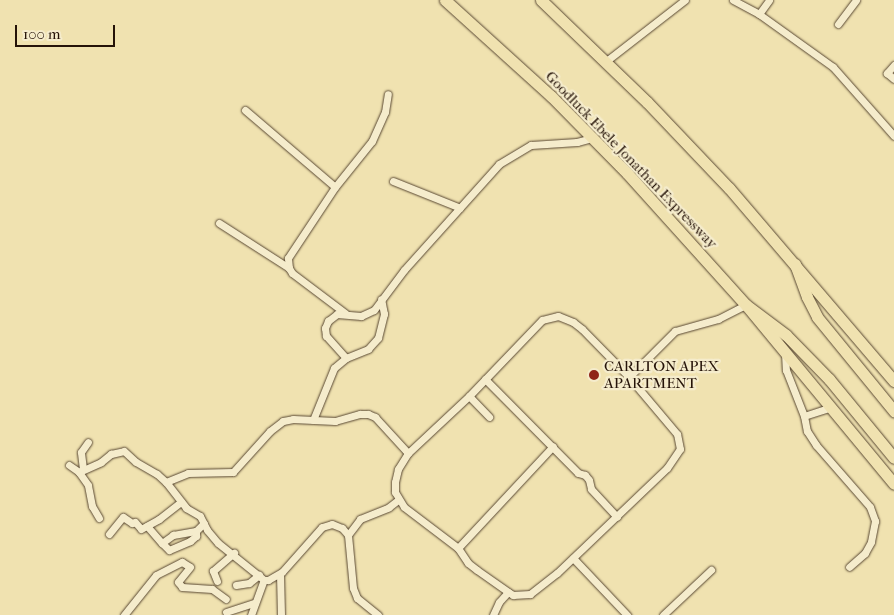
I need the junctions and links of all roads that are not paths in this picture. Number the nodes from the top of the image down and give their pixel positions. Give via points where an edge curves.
1 (445, 0) edge
2 (541, 0) edge
3 (685, 0) edge
4 (733, 0) edge
5 (769, 0) edge
6 (856, 0) edge
7 (759, 14) junction
8 (838, 24) dead end
9 (605, 62) junction
10 (894, 65) edge
11 (894, 79) edge
12 (388, 94) dead end
13 (246, 110) dead end
14 (894, 136) edge
15 (592, 138) junction
16 (393, 181) dead end
17 (336, 187) junction
18 (460, 208) junction
19 (219, 223) dead end
20 (795, 264) junction
21 (289, 268) junction
22 (381, 299) junction
23 (746, 305) junction
24 (346, 314) junction
25 (785, 353) junction
26 (346, 358) junction
27 (628, 377) junction
28 (485, 379) junction
29 (894, 381) edge
30 (469, 396) junction
31 (831, 407) junction
32 (894, 410) edge
33 (804, 416) junction
34 (489, 417) dead end
35 (313, 420) junction
36 (88, 442) dead end
37 (553, 446) junction
38 (408, 453) junction
39 (894, 458) edge
40 (69, 465) dead end
41 (81, 470) junction
42 (166, 482) junction
43 (894, 484) edge
44 (398, 500) junction
45 (182, 502) junction
46 (617, 517) junction
47 (99, 518) dead end
48 (204, 523) junction
49 (147, 526) junction
50 (109, 534) dead end
51 (348, 535) junction
52 (458, 548) junction
53 (234, 553) junction
54 (573, 558) junction
55 (849, 567) dead end
56 (710, 570) dead end
57 (280, 574) junction
58 (262, 577) junction
59 (217, 581) dead end
60 (236, 585) dead end
61 (508, 592) junction
62 (226, 599) dead end
63 (254, 603) junction
64 (226, 612) dead end
65 (124, 615) edge
66 (251, 615) edge
67 (282, 615) edge
68 (378, 615) edge
69 (493, 615) edge
70 (627, 615) edge
71 (663, 615) edge

1 - 15 main road, Goodluck Ebele Jonathan Expressway via 551,96
2 - 9 main road
3 - 9 street
4 - 7 street
5 - 7 street
6 - 8 street
7 - 14 street via 833,67
9 - 20 main road via 729,188
10 - 11 street via 887,74
12 - 17 street via 385,112 372,140
13 - 17 street
15 - 18 street via 568,143 541,143 523,149 499,164
15 - 23 main road, Goodluck Ebele Jonathan Expressway
16 - 18 street
17 - 21 street via 292,250 288,258
18 - 22 street
19 - 21 street
20 - 29 main road
20 - 32 main road via 817,317
21 - 24 street
22 - 24 street via 368,314
22 - 26 street via 384,314 378,338 368,349
23 - 25 main road, Goodluck Ebele Jonathan Expressway
23 - 27 street via 718,319 675,331
23 - 39 main road, Goodluck Ebele Jonathan Expressway via 786,334 829,379
24 - 26 street via 333,316 325,328 326,336
25 - 31 main road, Goodluck Ebele Jonathan Expressway
25 - 33 street via 786,370
26 - 35 street via 334,368
27 - 28 street via 582,329 564,318 553,316 542,320
27 - 46 street via 677,434 680,446 679,453 667,468
28 - 30 street
28 - 37 street
30 - 34 street
30 - 38 street
31 - 33 street
31 - 43 main road, Goodluck Ebele Jonathan Expressway
33 - 55 street via 807,431 816,445 870,507 875,521 872,542
35 - 38 street via 335,421 368,414 375,417
35 - 42 street via 283,421 233,472 188,473
36 - 41 street via 81,452
37 - 46 street via 578,472 585,474 591,489
37 - 52 street
38 - 44 street via 394,482
40 - 41 street
41 - 42 street via 111,454 124,451
41 - 47 street
42 - 45 street
44 - 51 street via 360,519
44 - 52 street
45 - 48 street
45 - 49 street
46 - 54 street
48 - 49 street via 190,541 169,550
48 - 53 street via 218,543
49 - 50 street via 141,529 123,517
51 - 57 street via 336,525 322,527
51 - 68 street via 353,588 357,598
52 - 61 street via 472,567
53 - 58 street
53 - 59 street via 213,570
54 - 61 street via 530,594 513,595
54 - 70 street
56 - 71 street
57 - 58 street
57 - 67 street
58 - 60 street
58 - 63 street
61 - 69 street
62 - 65 street via 212,589 182,587 178,582 190,567 182,562 156,575
63 - 64 street
63 - 66 street

